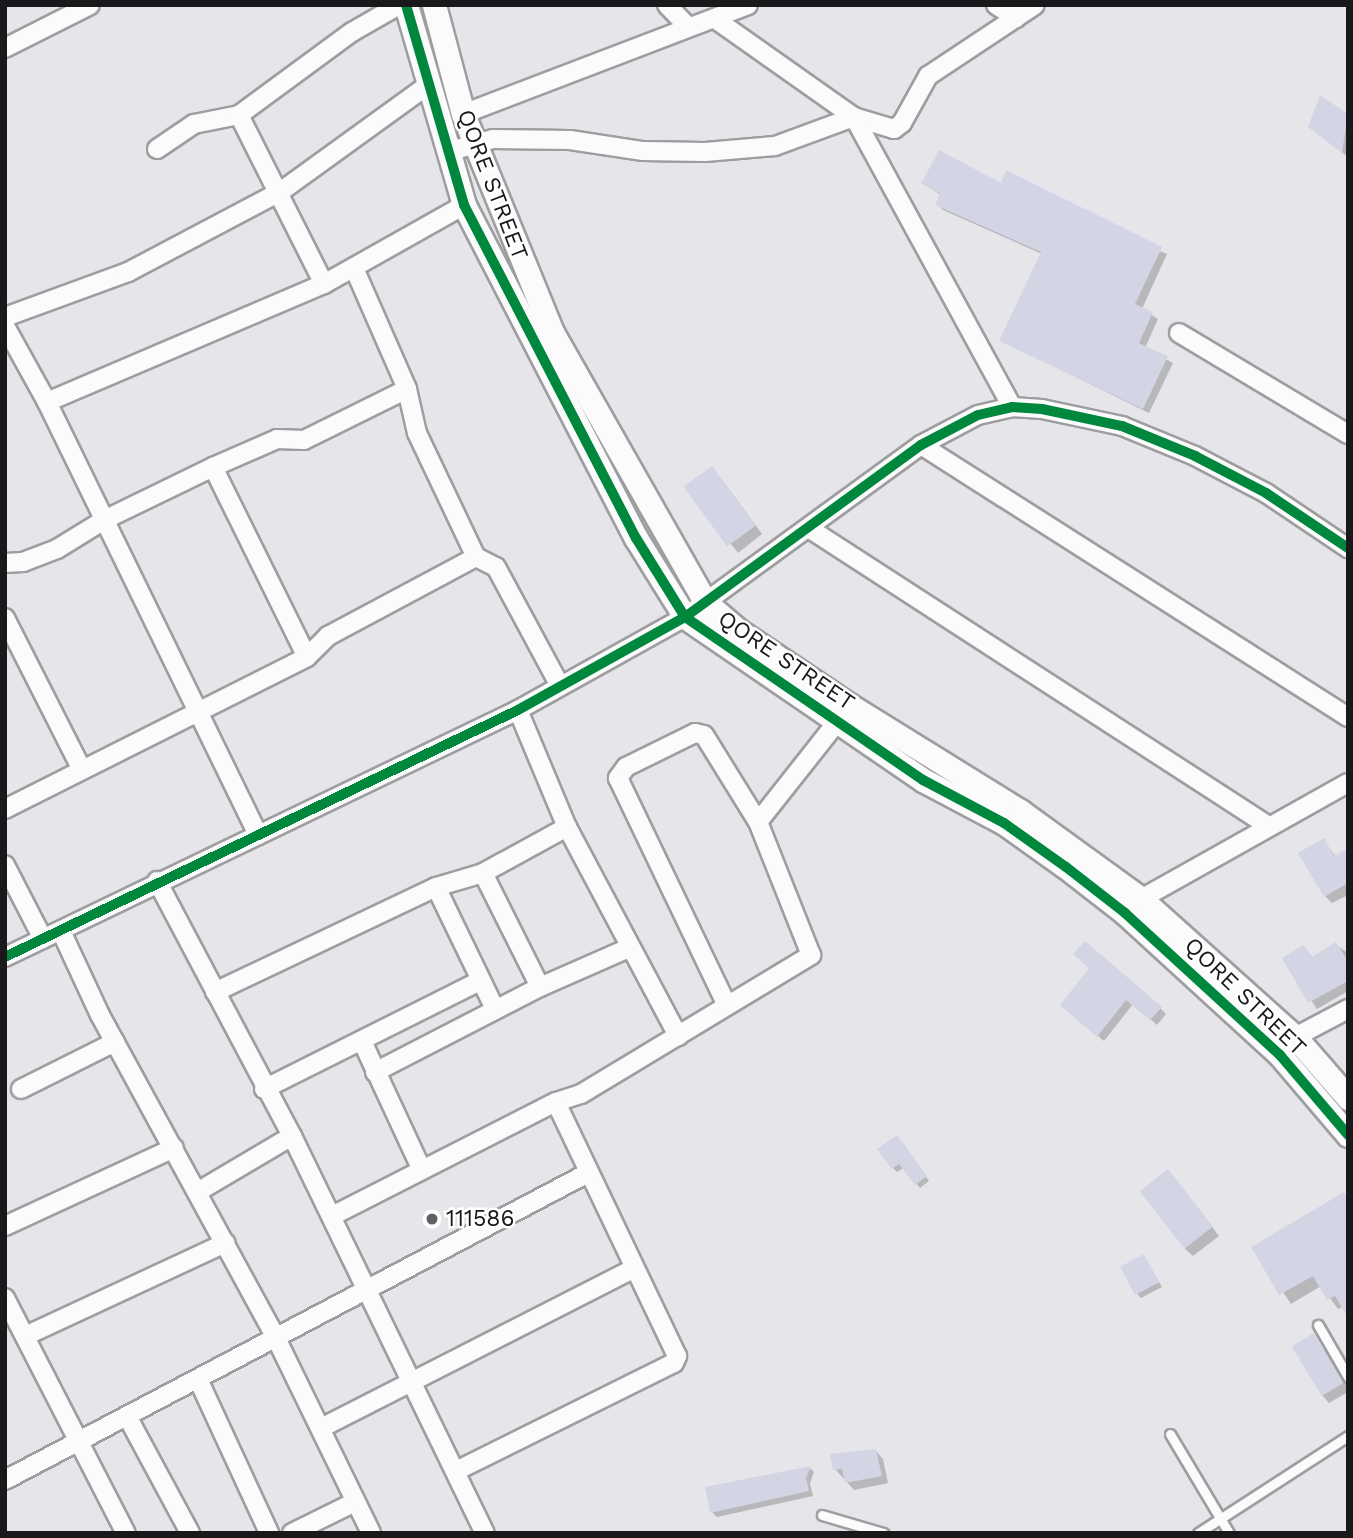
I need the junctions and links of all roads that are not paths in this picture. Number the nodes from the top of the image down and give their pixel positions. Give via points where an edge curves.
1 (90, 5) edge
2 (399, 5) edge
3 (406, 5) edge
4 (434, 5) edge
5 (667, 5) edge
6 (748, 5) edge
7 (996, 5) edge
8 (1035, 5) edge
9 (1016, 18) junction
10 (715, 19) junction
11 (688, 27) junction
12 (444, 43) junction
13 (5, 48) edge
14 (419, 51) junction
15 (428, 85) junction
16 (463, 114) junction
17 (239, 115) junction
18 (854, 117) junction
19 (477, 144) junction
20 (157, 149) dead end
21 (451, 151) junction
22 (280, 192) junction
23 (464, 205) junction
24 (354, 268) junction
25 (324, 284) junction
26 (5, 317) edge
27 (5, 326) edge
28 (1179, 332) dead end
29 (408, 389) junction
30 (47, 402) junction
31 (1012, 407) junction
32 (1348, 434) edge
33 (921, 445) junction
34 (213, 467) junction
35 (104, 520) junction
36 (810, 529) junction
37 (1345, 540) edge
38 (476, 557) junction
39 (5, 563) edge
40 (705, 602) junction
41 (685, 617) junction
42 (6, 629) edge
43 (307, 657) junction
44 (560, 686) junction
45 (518, 710) junction
46 (197, 712) junction
47 (1348, 716) edge
48 (837, 722) junction
49 (82, 770) junction
50 (1348, 783) edge
51 (5, 808) edge
52 (758, 822) junction
53 (1267, 825) junction
54 (566, 827) junction
55 (258, 835) junction
56 (5, 865) edge
57 (483, 873) junction
58 (157, 881) junction
59 (436, 887) junction
60 (1141, 899) junction
61 (61, 931) junction
62 (43, 939) junction
63 (629, 948) junction
64 (5, 957) edge
65 (480, 981) junction
66 (540, 987) junction
67 (215, 992) junction
68 (727, 1005) junction
69 (495, 1009) junction
70 (1348, 1009) edge
71 (678, 1036) junction
72 (1295, 1037) junction
73 (362, 1041) junction
74 (115, 1042) junction
75 (375, 1072) junction
76 (21, 1089) dead end
77 (264, 1089) junction
78 (1348, 1098) edge
79 (556, 1102) junction
80 (1348, 1135) edge
81 (292, 1136) junction
82 (174, 1148) junction
83 (421, 1168) junction
84 (588, 1173) junction
85 (199, 1191) junction
86 (332, 1216) junction
87 (5, 1226) edge
88 (225, 1243) junction
89 (633, 1269) junction
90 (369, 1292) junction
91 (5, 1298) edge
92 (1318, 1325) dead end
93 (25, 1336) junction
94 (275, 1338) junction
95 (1348, 1377) edge
96 (198, 1379) junction
97 (412, 1380) junction
98 (127, 1416) junction
99 (321, 1428) junction
100 (1170, 1434) dead end
101 (1348, 1436) edge
102 (78, 1442) junction
103 (458, 1470) junction
104 (5, 1480) edge
105 (355, 1502) junction
106 (822, 1515) dead end
107 (1219, 1519) junction
108 (126, 1533) edge
109 (190, 1533) edge
110 (269, 1533) edge
111 (292, 1533) edge
112 (371, 1533) edge
113 (485, 1533) edge
114 (883, 1533) edge
115 (1198, 1533) edge
116 (1229, 1533) edge

1 - 13 street
2 - 17 street via 352,32
3 - 14 street, QORE STREET
4 - 12 street, QORE STREET
5 - 11 street
6 - 10 street
7 - 9 street
8 - 9 street
9 - 18 street via 928,76 894,129
10 - 11 street
10 - 18 street
11 - 16 street
12 - 14 street
12 - 16 street, QORE STREET
14 - 15 street, QORE STREET
15 - 21 street, QORE STREET
15 - 22 street
16 - 19 street, QORE STREET
17 - 20 street via 194,124
17 - 22 street
18 - 19 street via 775,146 705,152 643,152 570,140 493,139
18 - 31 street
19 - 21 street
19 - 40 street, QORE STREET via 497,205 553,334
21 - 23 street, QORE STREET
22 - 25 street
22 - 26 street via 128,272
23 - 24 street
23 - 41 street, QORE STREET via 636,538
24 - 25 street
24 - 29 street
25 - 30 street
27 - 30 street
28 - 32 street
29 - 34 street via 304,440 276,439
29 - 38 street via 416,433
30 - 35 street
31 - 33 street via 978,415
31 - 37 street via 1122,426 1195,456
33 - 36 street
33 - 47 street
34 - 35 street
34 - 43 street
35 - 39 street via 57,549 23,562
35 - 46 street
36 - 40 street
36 - 53 street
38 - 43 street via 328,636
38 - 44 street via 496,567
40 - 41 street
40 - 60 street, QORE STREET via 739,631 1020,811
41 - 44 street
41 - 48 street, QORE STREET
42 - 49 street
43 - 46 street
44 - 45 street
45 - 54 street
45 - 55 street
46 - 49 street
46 - 55 street
48 - 52 street
48 - 80 street, QORE STREET via 923,780 1004,823 1125,913 1280,1055
49 - 51 street
50 - 53 street
52 - 68 street via 811,954
52 - 68 street via 704,735 685,736 626,767 618,778
53 - 60 street
54 - 57 street
54 - 63 street
55 - 58 street
56 - 62 street
57 - 59 street
57 - 66 street
58 - 61 street
58 - 67 street
59 - 65 street
59 - 67 street
60 - 72 street, QORE STREET
61 - 62 street
61 - 74 street
62 - 64 street
63 - 66 street
63 - 71 street
65 - 69 street
65 - 73 street
66 - 69 street
67 - 77 street
68 - 71 street
69 - 75 street
70 - 72 street
71 - 79 street via 581,1094
72 - 78 street, QORE STREET
73 - 75 street
73 - 77 street
74 - 76 street
74 - 82 street
75 - 83 street
77 - 81 street
79 - 83 street
79 - 84 street
81 - 85 street
81 - 86 street
82 - 85 street
82 - 87 street
83 - 86 street
84 - 89 street
84 - 90 street
85 - 88 street
86 - 90 street
88 - 93 street
88 - 94 street
89 - 97 street
89 - 103 street via 673,1342 674,1363
90 - 94 street
90 - 97 street
91 - 93 street
92 - 95 lane
93 - 102 street
94 - 96 street
94 - 99 street
96 - 98 street
96 - 110 street
97 - 99 street
97 - 103 street
98 - 102 street
98 - 109 street
99 - 105 street
100 - 107 lane
101 - 107 lane
102 - 104 street
102 - 108 street
103 - 113 street
105 - 111 street
105 - 112 street
106 - 114 lane
107 - 115 lane
107 - 116 lane

